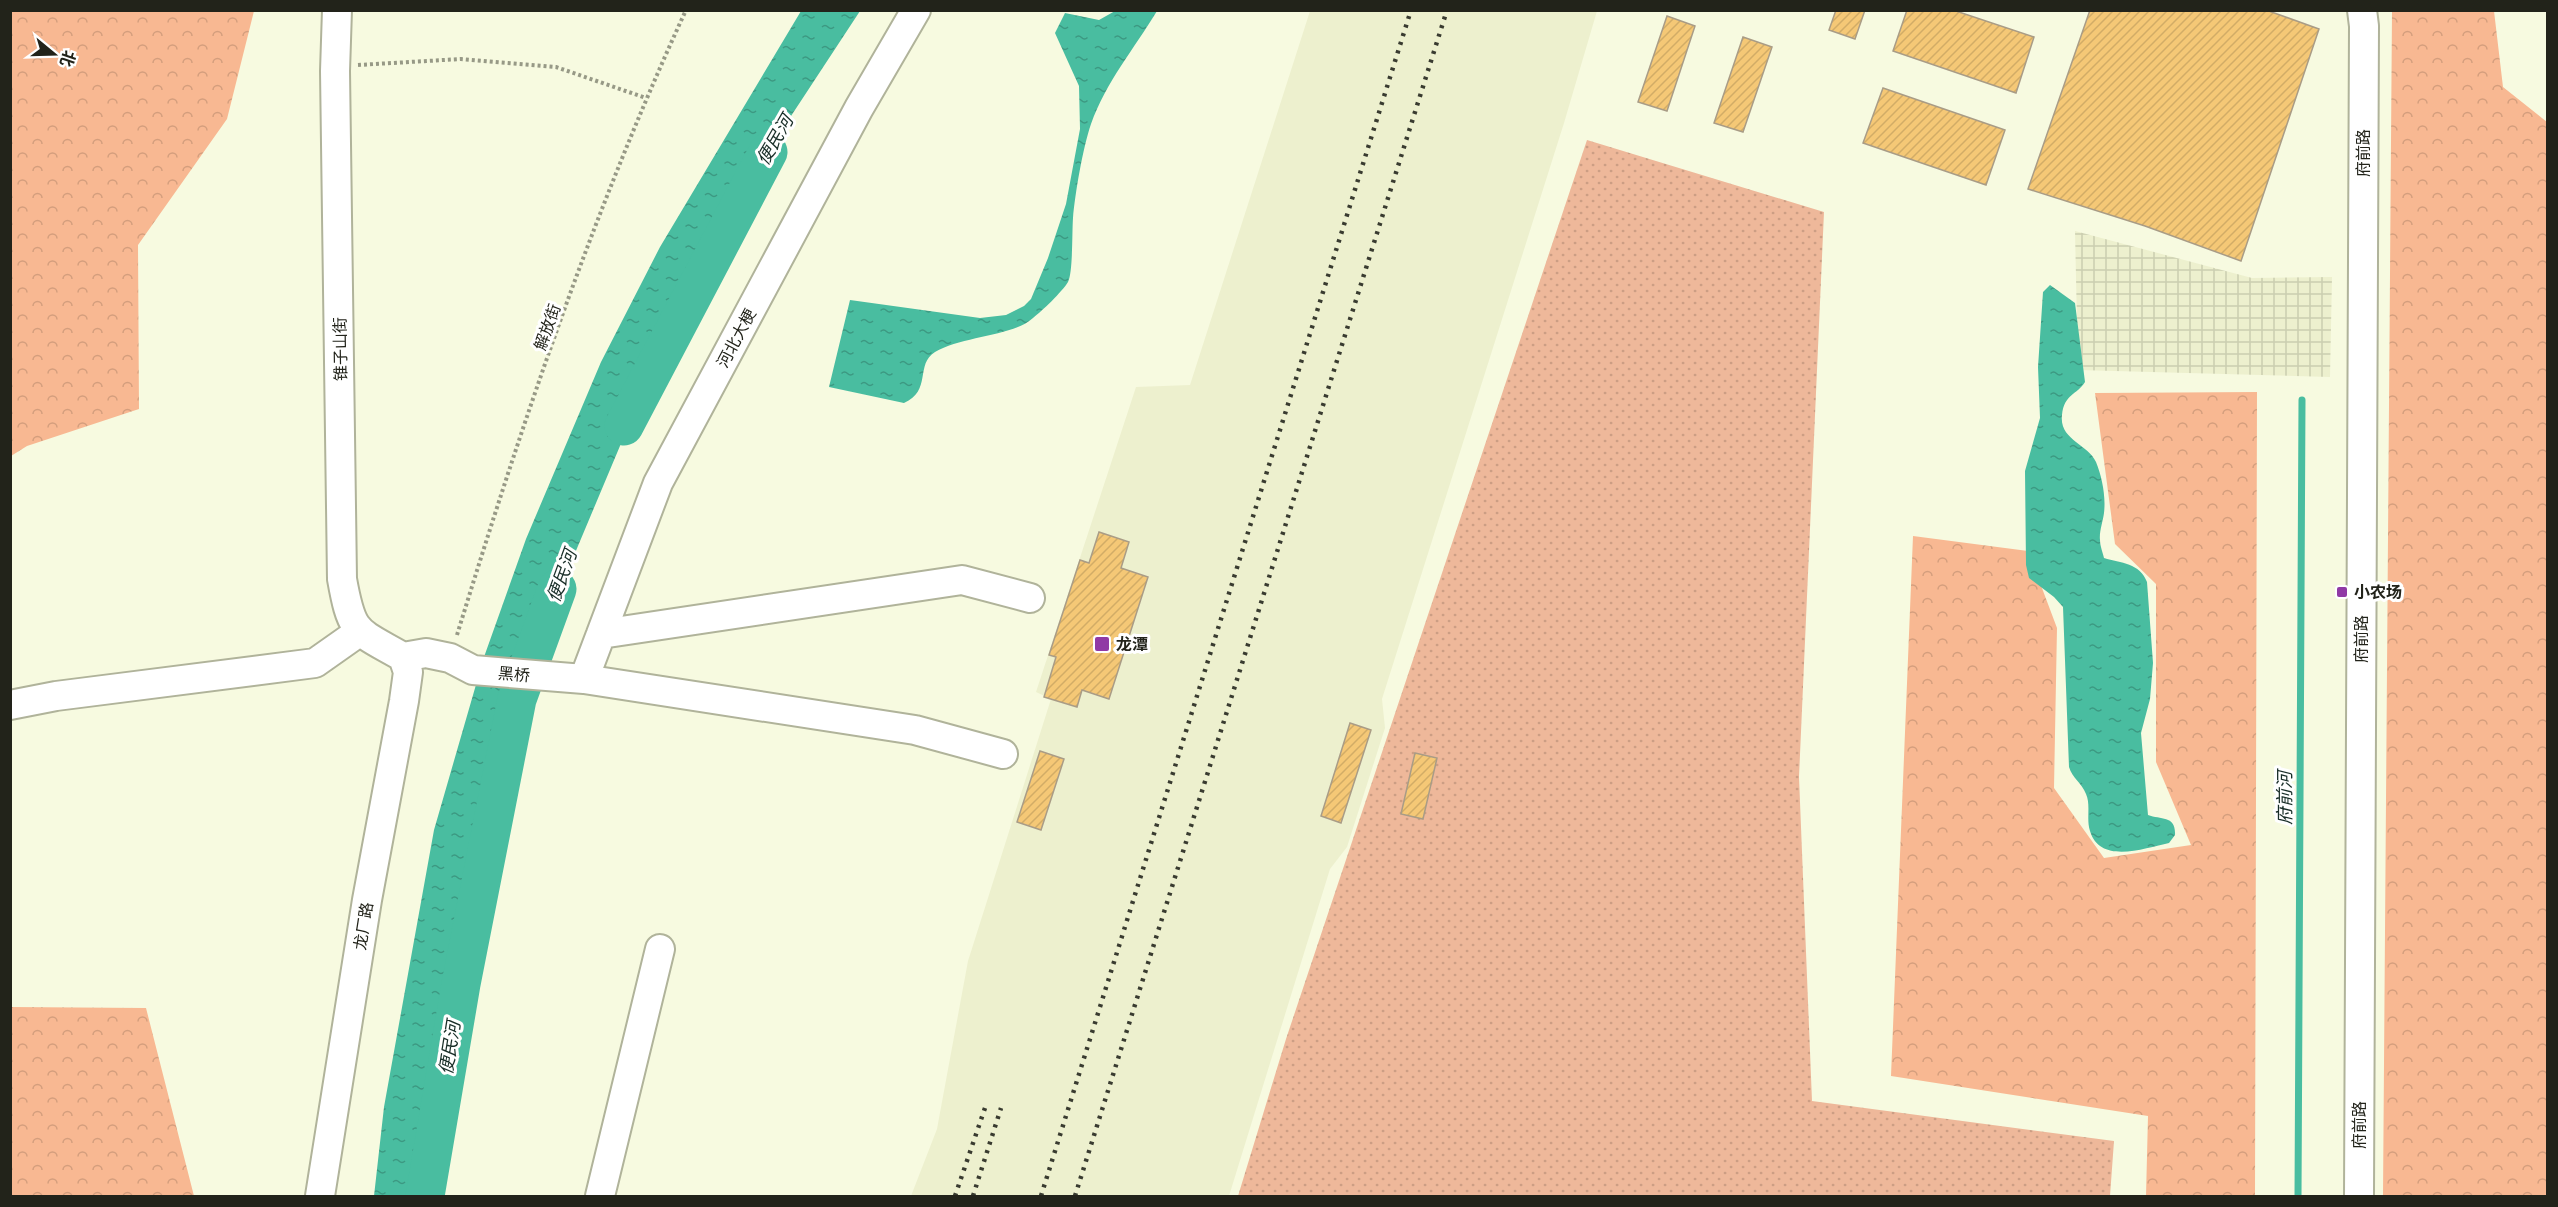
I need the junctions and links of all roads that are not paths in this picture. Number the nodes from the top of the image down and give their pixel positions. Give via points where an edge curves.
1 (337, 10) edge
2 (916, 10) edge
3 (2356, 16) edge
4 (1030, 598) dead end
5 (359, 632) junction
6 (601, 634) junction
7 (404, 657) junction
8 (584, 679) junction
9 (10, 705) edge
10 (1003, 754) dead end
11 (660, 949) dead end
12 (320, 1197) edge
13 (600, 1197) edge
14 (2359, 1197) edge

1 - 5 street, 锥子山街 via 340,540 349,615
2 - 6 street, 河北大梗 via 859,108 658,483
3 - 14 street, 府前路
4 - 6 street via 962,580
5 - 7 street
5 - 9 street via 315,663
6 - 8 street, 河北大梗
7 - 8 street, 黑桥 via 426,654 462,664
7 - 12 street, 龙厂路 via 408,672
8 - 10 street, 黑桥 via 915,730
11 - 13 street

